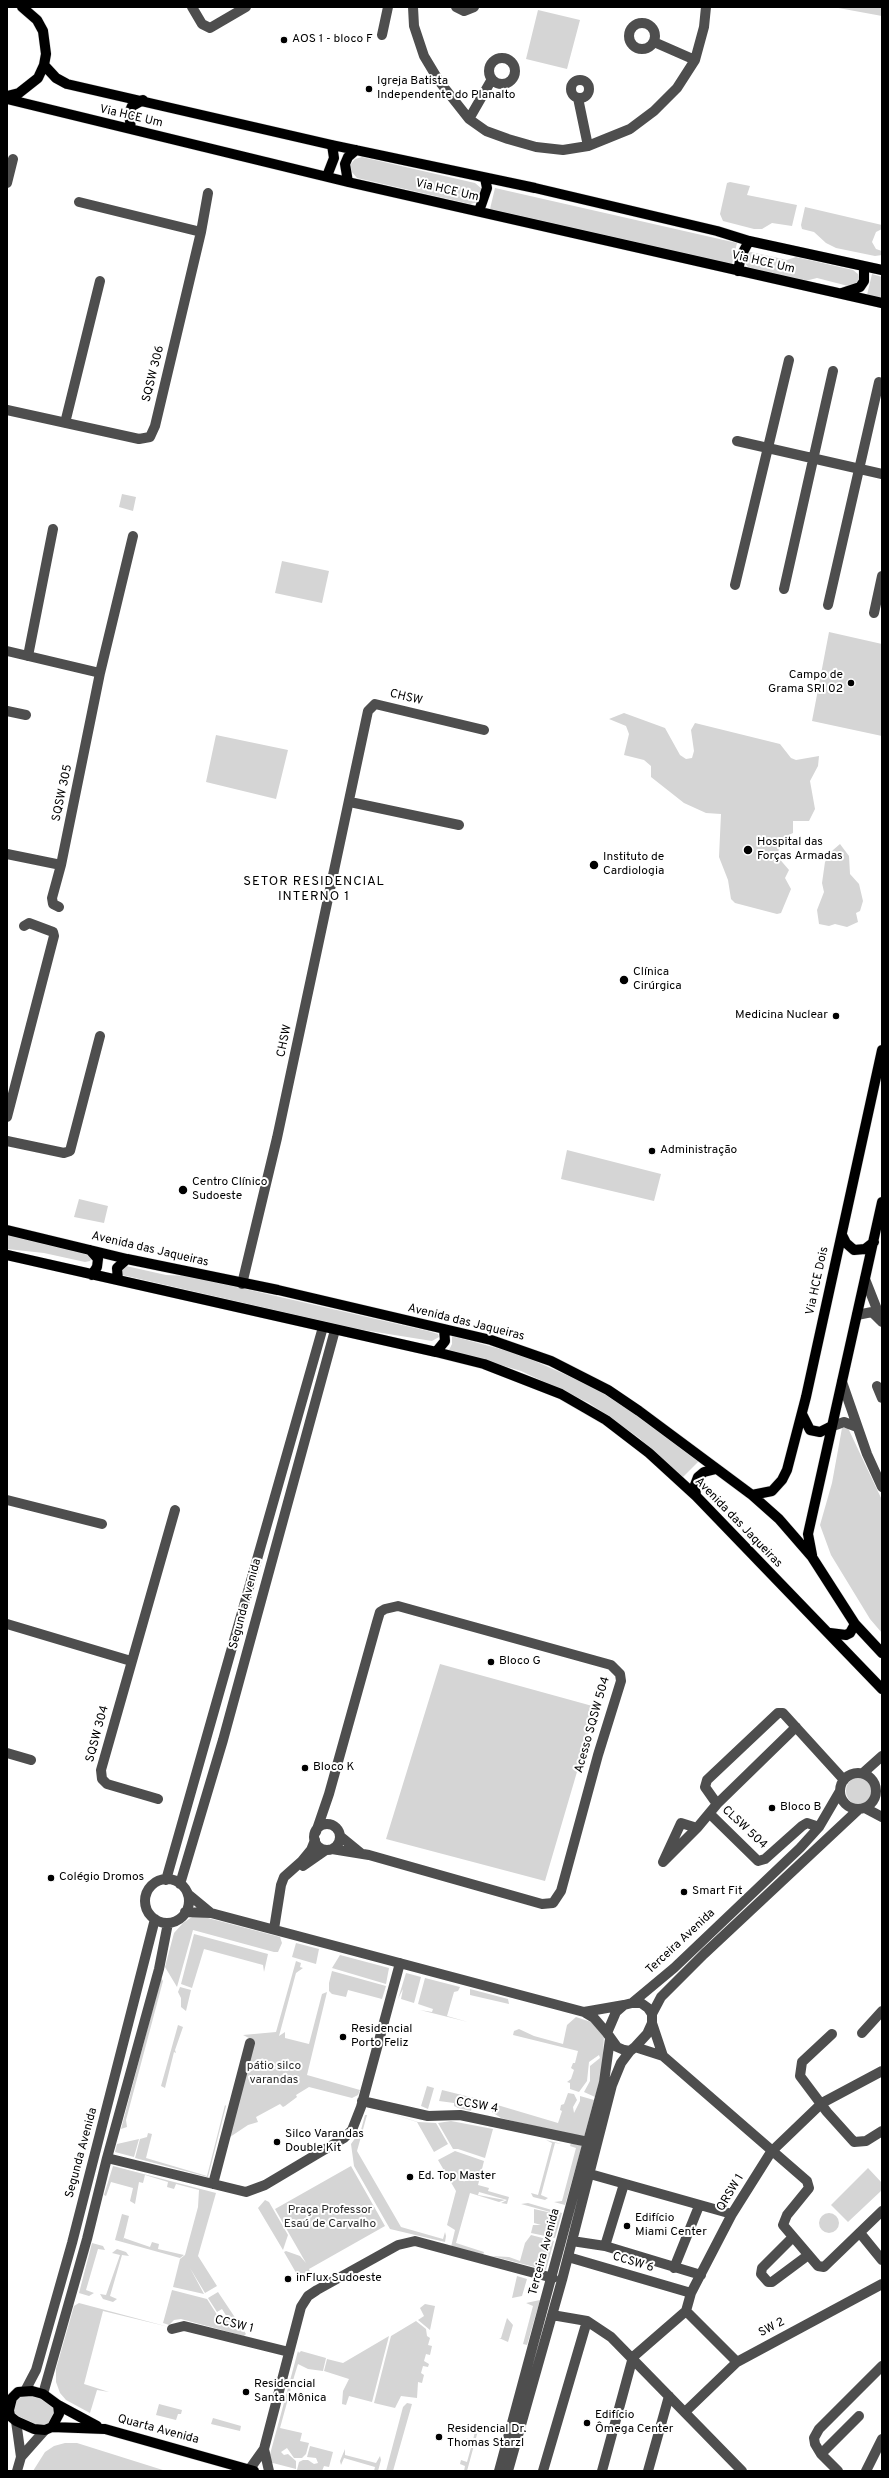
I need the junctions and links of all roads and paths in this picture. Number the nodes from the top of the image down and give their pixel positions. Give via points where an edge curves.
1 (22, 7) edge
2 (192, 7) edge
3 (246, 7) edge
4 (388, 7) edge
5 (413, 7) edge
6 (456, 7) edge
7 (474, 7) edge
8 (706, 7) edge
9 (382, 35) dead end
10 (654, 42) dead end
11 (695, 60) junction
12 (44, 65) junction
13 (492, 79) dead end
14 (7, 98) edge
15 (578, 98) dead end
16 (143, 100) junction
17 (469, 119) junction
18 (131, 129) junction
19 (332, 145) junction
20 (588, 146) junction
21 (356, 150) junction
22 (13, 159) dead end
23 (327, 176) junction
24 (485, 178) junction
25 (348, 182) junction
26 (7, 183) edge
27 (208, 193) dead end
28 (79, 202) dead end
29 (479, 211) junction
30 (200, 232) junction
31 (749, 241) junction
32 (864, 267) junction
33 (738, 270) junction
34 (882, 270) edge
35 (100, 281) dead end
36 (834, 293) junction
37 (882, 303) edge
38 (789, 360) dead end
39 (833, 371) dead end
40 (879, 382) dead end
41 (7, 410) edge
42 (65, 423) junction
43 (737, 441) dead end
44 (767, 447) junction
45 (812, 458) junction
46 (857, 468) junction
47 (882, 474) edge
48 (53, 529) dead end
49 (133, 536) dead end
50 (882, 576) edge
51 (735, 585) dead end
52 (784, 589) dead end
53 (828, 605) dead end
54 (874, 613) dead end
55 (7, 651) edge
56 (28, 656) junction
57 (100, 673) junction
58 (7, 711) edge
59 (26, 715) dead end
60 (484, 730) dead end
61 (350, 802) junction
62 (459, 825) dead end
63 (7, 854) edge
64 (61, 865) junction
65 (59, 907) dead end
66 (24, 926) dead end
67 (100, 1036) dead end
68 (882, 1050) edge
69 (7, 1117) edge
70 (7, 1141) edge
71 (882, 1202) edge
72 (7, 1230) edge
73 (842, 1234) junction
74 (874, 1242) junction
75 (90, 1250) junction
76 (7, 1255) edge
77 (127, 1259) junction
78 (92, 1275) junction
79 (865, 1279) junction
80 (118, 1280) junction
81 (242, 1284) junction
82 (857, 1315) junction
83 (882, 1322) edge
84 (323, 1327) junction
85 (444, 1329) junction
86 (335, 1330) junction
87 (436, 1352) junction
88 (842, 1382) junction
89 (877, 1386) dead end
90 (882, 1398) edge
91 (802, 1414) junction
92 (830, 1427) junction
93 (857, 1427) junction
94 (716, 1469) junction
95 (878, 1470) edge
96 (882, 1487) edge
97 (752, 1495) junction
98 (696, 1496) junction
99 (7, 1500) edge
100 (175, 1510) dead end
101 (102, 1524) dead end
102 (812, 1557) junction
103 (7, 1624) edge
104 (855, 1624) junction
105 (830, 1633) junction
106 (882, 1653) edge
107 (131, 1661) junction
108 (882, 1689) edge
109 (796, 1727) junction
110 (7, 1753) edge
111 (882, 1756) edge
112 (31, 1760) dead end
113 (863, 1773) junction
114 (844, 1780) junction
115 (879, 1782) edge
116 (840, 1792) junction
117 (329, 1794) junction
118 (876, 1796) junction
119 (158, 1798) dead end
120 (717, 1804) junction
121 (862, 1809) junction
122 (882, 1811) edge
123 (710, 1814) junction
124 (882, 1818) edge
125 (819, 1826) junction
126 (697, 1828) dead end
127 (338, 1833) junction
128 (315, 1836) junction
129 (329, 1849) junction
130 (363, 1855) junction
131 (166, 1880) junction
132 (180, 1884) junction
133 (188, 1894) junction
134 (280, 1895) junction
135 (185, 1912) junction
136 (211, 1913) junction
137 (155, 1919) junction
138 (168, 1923) junction
139 (274, 1930) junction
140 (400, 1963) junction
141 (628, 2004) junction
142 (882, 2011) edge
143 (584, 2012) junction
144 (652, 2019) junction
145 (862, 2032) dead end
146 (832, 2034) dead end
147 (609, 2036) junction
148 (250, 2043) dead end
149 (633, 2049) junction
150 (664, 2056) junction
151 (882, 2071) edge
152 (362, 2101) junction
153 (822, 2103) junction
154 (882, 2131) edge
155 (588, 2142) junction
156 (771, 2152) junction
157 (107, 2158) junction
158 (590, 2174) junction
159 (213, 2184) junction
160 (624, 2184) junction
161 (700, 2206) junction
162 (882, 2211) edge
163 (732, 2214) junction
164 (860, 2233) junction
165 (792, 2238) junction
166 (572, 2241) junction
167 (605, 2246) junction
168 (807, 2256) junction
169 (568, 2257) junction
170 (882, 2260) edge
171 (674, 2268) junction
172 (701, 2275) junction
173 (553, 2278) junction
174 (882, 2284) edge
175 (692, 2293) junction
176 (686, 2311) junction
177 (552, 2315) junction
178 (587, 2322) junction
179 (172, 2329) dead end
180 (289, 2352) junction
181 (633, 2357) junction
182 (737, 2362) junction
183 (882, 2366) edge
184 (22, 2392) junction
185 (7, 2394) edge
186 (43, 2394) junction
187 (669, 2396) junction
188 (58, 2406) junction
189 (685, 2412) junction
190 (859, 2416) dead end
191 (11, 2417) edge
192 (49, 2428) junction
193 (105, 2429) junction
194 (882, 2439) edge
195 (264, 2449) junction
196 (821, 2454) junction
197 (21, 2457) junction
198 (833, 2469) edge
199 (251, 2470) edge
200 (17, 2471) edge
201 (269, 2471) edge
202 (499, 2471) edge
203 (508, 2471) edge
204 (544, 2471) edge
205 (602, 2471) edge
206 (648, 2471) edge
207 (742, 2471) edge
208 (866, 2471) edge

1 - 12 main road, Via HCE Um via 37,20 43,31 46,43
2 - 3 street via 202,24 210,28
4 - 9 street
5 - 17 street via 414,26 424,56 439,81
6 - 7 street via 464,12
8 - 11 street via 704,27
10 - 11 street
11 - 20 street via 677,88 654,111 630,129
12 - 14 main road, Via HCE Um via 38,78 29,87
12 - 16 main road, Via HCE Um via 56,78 67,84
13 - 17 street
14 - 18 main road, Via HCE Um
15 - 20 street
16 - 18 main road via 132,106 129,113
16 - 19 main road, Via HCE Um
17 - 20 street via 486,131 536,147 563,150
18 - 23 main road, Via HCE Um
19 - 21 main road, Via HCE Um
19 - 23 main road via 334,158
21 - 24 main road, Via HCE Um
21 - 25 main road via 345,164
22 - 26 street
23 - 25 main road, Via HCE Um
24 - 29 main road via 487,188
24 - 31 main road, Via HCE Um via 695,226
25 - 29 main road, Via HCE Um
27 - 30 street, SQSW 306
28 - 30 street
29 - 33 main road, Via HCE Um
30 - 42 street, SQSW 306 via 152,434 139,439
31 - 32 main road, Via HCE Um
31 - 33 main road via 741,256
32 - 34 main road, Via HCE Um
32 - 36 main road via 864,281 860,287
33 - 36 main road, Via HCE Um
35 - 42 street
36 - 37 main road, Via HCE Um
38 - 44 street
39 - 45 street
40 - 46 street
41 - 42 street, SQSW 306
43 - 44 street
44 - 45 street
44 - 51 street
45 - 46 street
45 - 52 street
46 - 47 street
46 - 53 street
48 - 56 street
49 - 57 street, SQSW 305
50 - 54 street
55 - 56 street
56 - 57 street
57 - 64 street, SQSW 305
58 - 59 street
60 - 61 street, CHSW via 373,704 368,711
61 - 62 street
61 - 81 street, CHSW via 277,1138
63 - 64 street
64 - 65 street, SQSW 305 via 52,898 53,904
66 - 69 street via 29,924 52,932 54,936
67 - 70 street via 70,1151 64,1153
68 - 73 main road, Via HCE Dois
71 - 74 main road
72 - 75 main road, Avenida das Jaqueiras
73 - 74 main road via 846,1243 854,1250 866,1249
73 - 91 main road, Via HCE Dois
74 - 79 main road
75 - 77 main road, Avenida das Jaqueiras
75 - 78 main road via 98,1259
76 - 78 main road, Avenida das Jaqueiras
77 - 80 main road via 117,1268
77 - 81 main road, Avenida das Jaqueiras
78 - 80 main road, Avenida das Jaqueiras
79 - 82 main road
79 - 83 street
80 - 84 main road, Avenida das Jaqueiras
81 - 85 main road, Avenida das Jaqueiras
82 - 83 street via 872,1312
82 - 88 main road
84 - 86 main road, Avenida das Jaqueiras
84 - 131 street, Segunda Avenida
85 - 87 main road via 445,1341
85 - 94 main road, Avenida das Jaqueiras via 513,1346 608,1390
86 - 87 main road, Avenida das Jaqueiras
86 - 132 street, Segunda Avenida via 224,1740
87 - 98 main road, Avenida das Jaqueiras via 518,1376 583,1405 649,1453
88 - 92 main road
88 - 93 street
89 - 90 street
91 - 92 main road via 810,1430 820,1432
91 - 97 main road, Via HCE Dois via 782,1480 769,1493
92 - 93 street via 844,1422
92 - 102 main road via 808,1534
93 - 95 street
94 - 97 main road, Avenida das Jaqueiras
94 - 98 main road via 704,1472 698,1477 694,1485
95 - 96 street
97 - 102 main road, Avenida das Jaqueiras via 779,1519
98 - 105 main road, Avenida das Jaqueiras
99 - 101 street
100 - 107 street, SQSW 304
102 - 104 main road, Avenida das Jaqueiras
103 - 107 street
104 - 105 main road via 846,1635
104 - 106 main road, Avenida das Jaqueiras
105 - 108 main road, Avenida das Jaqueiras
107 - 119 street, SQSW 304 via 101,1775 104,1781 113,1786
109 - 114 street
109 - 120 street, CLSW 504
109 - 120 street, CLSW 504 via 783,1713 776,1714 707,1780 705,1787
110 - 112 street
111 - 113 street
113 - 114 street via 853,1773
113 - 115 street
114 - 116 street
115 - 118 street
116 - 121 street via 845,1803
116 - 125 street, Terceira Avenida
117 - 127 street, Acesso SQSW 504 via 329,1813
117 - 128 street, Acesso SQSW 504
117 - 130 street, Acesso SQSW 504 via 380,1612 391,1606 611,1665 620,1674 621,1681 561,1891 554,1902 542,1904
118 - 121 street via 870,1805
118 - 122 street
120 - 123 street, CLSW 504
121 - 124 street
121 - 144 street, Terceira Avenida via 661,1997
123 - 125 street, CLSW 504 via 758,1860 765,1859 807,1823
123 - 126 street, CLSW 504
125 - 141 street, Terceira Avenida via 800,1848 674,1968
127 - 128 street via 326,1825
127 - 129 street via 337,1845
127 - 130 street, Acesso SQSW 504
128 - 129 street via 319,1847
128 - 134 street, Acesso SQSW 504 via 311,1850 284,1877
129 - 130 street, Acesso SQSW 504
129 - 134 street, Acesso SQSW 504 via 291,1876
131 - 132 street
131 - 137 street via 156,1882 146,1895 146,1906
132 - 133 street
133 - 135 street via 188,1907
133 - 136 street
134 - 139 street, Acesso SQSW 504
135 - 136 street
135 - 138 street via 177,1921
136 - 139 street
137 - 138 street
137 - 184 street, Segunda Avenida via 72,2243 36,2370
138 - 157 street via 159,1969
139 - 140 street
140 - 143 street
140 - 152 street
141 - 143 street
141 - 144 street via 641,2003
141 - 147 street via 616,2012
142 - 145 street
143 - 147 street via 594,2018
144 - 149 street via 647,2034
144 - 150 street
146 - 153 street via 802,2062 800,2068 800,2076 804,2083
147 - 149 street via 617,2047
147 - 155 street, Terceira Avenida via 604,2082
148 - 159 street
149 - 150 street
149 - 158 street, Terceira Avenida via 621,2063 612,2085
150 - 156 street
151 - 153 street, QRSW 1
152 - 155 street, CCSW 4 via 428,2116 460,2115
152 - 159 street via 356,2122 346,2136 265,2185 246,2192
153 - 154 street via 854,2142 866,2141
153 - 156 street, QRSW 1
155 - 173 street, Terceira Avenida
156 - 163 street, QRSW 1
156 - 165 street via 807,2181 810,2188 787,2216 783,2225
157 - 159 street
157 - 186 street via 88,2239
158 - 160 street
158 - 166 street, Terceira Avenida
160 - 161 street
160 - 167 street
161 - 163 street
161 - 171 street
162 - 164 street
163 - 172 street, QRSW 1
164 - 168 street via 824,2267 818,2266
164 - 170 street
165 - 168 street
165 - 168 street via 762,2268 761,2274 768,2282 774,2281
166 - 167 street, CCSW 6
166 - 169 street, Terceira Avenida
167 - 171 street, CCSW 6
169 - 175 street, CCSW 6
169 - 177 street, Terceira Avenida
171 - 172 street, CCSW 6
172 - 175 street, QRSW 1
173 - 180 street via 426,2243 406,2242 308,2296 301,2307
173 - 202 street, Terceira Avenida
174 - 182 street, SW 2
175 - 176 street, QRSW 1
176 - 181 street
176 - 182 street
177 - 178 street
177 - 203 street, Terceira Avenida
178 - 181 street via 611,2337
178 - 204 street
179 - 180 street, CCSW 1 via 184,2326
180 - 195 street
181 - 187 street
181 - 205 street
182 - 189 street, SW 2
183 - 196 street via 819,2429 814,2438
184 - 185 main road
184 - 186 main road
184 - 191 main road via 10,2402
186 - 188 main road
187 - 189 street
187 - 206 street
188 - 192 main road via 59,2414
188 - 193 main road, Quarta Avenida
189 - 207 street
190 - 196 street
191 - 192 main road via 34,2429
191 - 197 street
192 - 193 main road, Quarta Avenida
192 - 197 street
193 - 199 main road, Quarta Avenida
194 - 208 street
195 - 199 street
195 - 201 street
196 - 198 street
197 - 200 street

